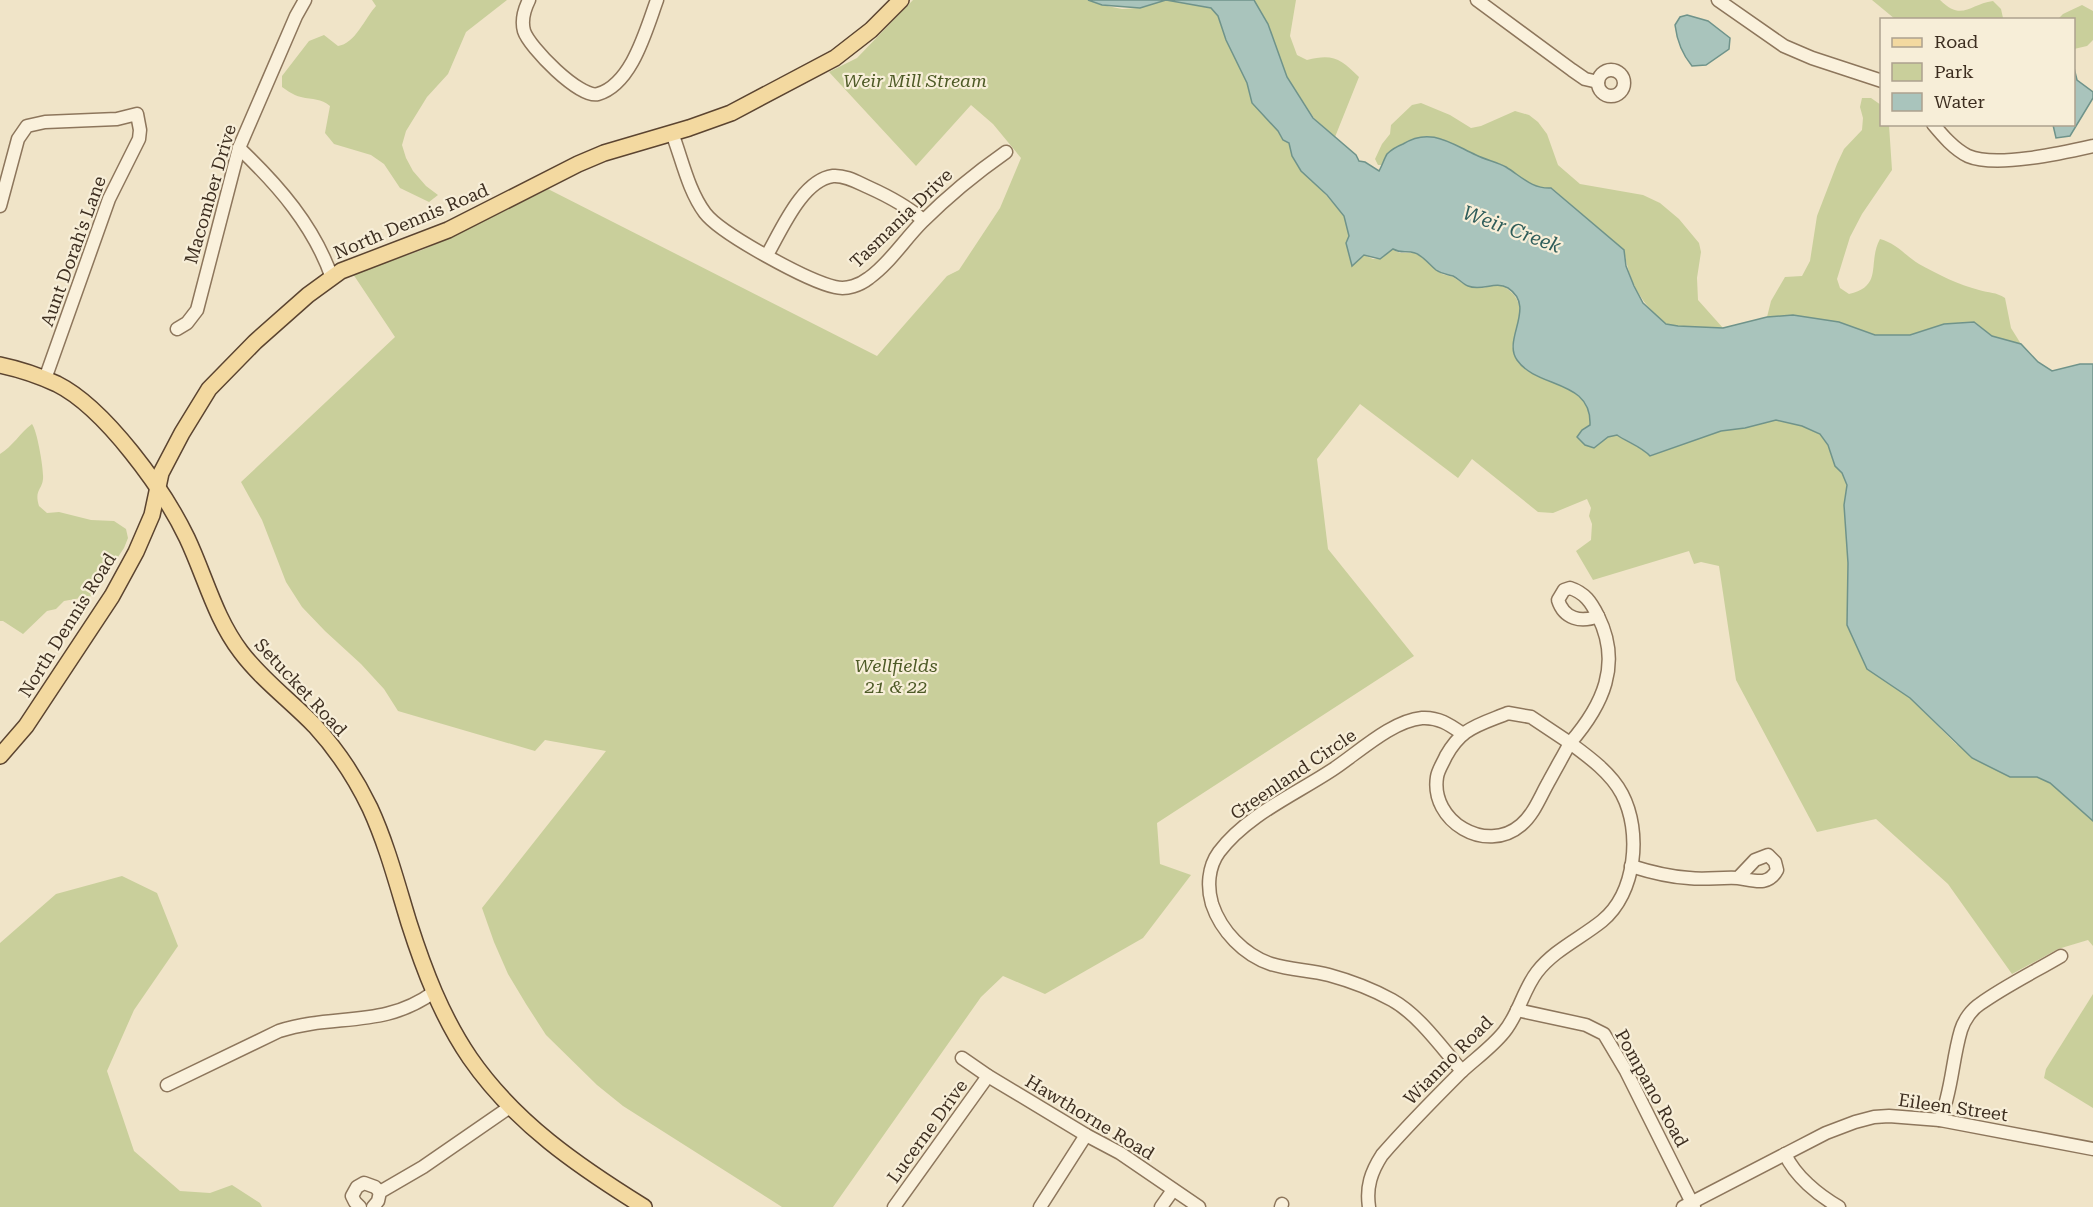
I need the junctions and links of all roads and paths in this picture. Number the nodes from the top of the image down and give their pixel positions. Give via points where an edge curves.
1 (305, 0) edge
2 (529, 0) edge
3 (657, 0) edge
4 (901, 0) edge
5 (1477, 0) edge
6 (1718, 0) edge
7 (1880, 81) edge
8 (1598, 82) dead end
9 (1936, 126) edge
10 (672, 133) junction
11 (2093, 146) edge
12 (239, 148) junction
13 (1006, 152) dead end
14 (0, 206) edge
15 (923, 220) junction
16 (767, 255) junction
17 (332, 278) junction
18 (177, 329) dead end
19 (0, 364) edge
20 (45, 379) junction
21 (157, 488) junction
22 (1598, 616) dead end
23 (1463, 734) junction
24 (1570, 743) junction
25 (0, 756) edge
26 (1631, 866) junction
27 (1738, 878) dead end
28 (2061, 956) dead end
29 (434, 992) junction
30 (1517, 1010) junction
31 (962, 1058) dead end
32 (1462, 1071) junction
33 (988, 1076) junction
34 (167, 1085) dead end
35 (510, 1107) junction
36 (1940, 1120) junction
37 (1086, 1136) junction
38 (2093, 1149) edge
39 (1785, 1154) junction
40 (1173, 1190) junction
41 (380, 1192) junction
42 (627, 1203) edge
43 (1690, 1206) edge
44 (360, 1207) edge
45 (373, 1207) edge
46 (644, 1207) edge
47 (894, 1207) edge
48 (1040, 1207) edge
49 (1161, 1207) edge
50 (1198, 1207) edge
51 (1369, 1207) edge
52 (1839, 1207) edge

1 - 12 street, Macomber Drive
2 - 3 street via 523,19 528,39 572,85 591,95 616,82 629,68
4 - 10 main road, North Dennis Road via 835,58 730,113
5 - 8 street via 1585,79
6 - 7 street via 1791,49
9 - 11 street via 1958,150 1980,160 2004,161
10 - 16 street, Tasmania Drive via 705,212 725,231
10 - 17 main road, North Dennis Road via 578,164 448,230 341,271
12 - 17 street via 290,201
12 - 18 street, Macomber Drive via 197,310
13 - 15 street, Tasmania Drive
14 - 20 street, Aunt Dorah's Lane via 20,133 27,126 137,114 140,130 136,146 117,179
15 - 16 street, Tasmania Drive via 870,278 848,288 820,282
15 - 16 street via 852,179 826,178 813,185 794,206
17 - 21 main road, North Dennis Road via 271,327 209,389 170,454
19 - 20 main road, Setucket Road
20 - 21 main road, Setucket Road via 68,391 106,422
21 - 25 main road, North Dennis Road via 152,515 112,596 26,726
21 - 29 main road, Setucket Road via 186,536 231,637 254,667 323,736 368,804
22 - 24 street, Wianno Road via 1610,651 1605,686 1592,714
23 - 24 street, Wianno Road via 1508,713 1531,717
23 - 24 street, Wianno Road via 1440,768 1437,790 1453,820 1474,835 1484,837 1514,831 1523,824
23 - 32 street, Greenland Circle via 1441,719 1424,718 1406,722 1378,738 1267,809 1232,838 1212,863 1209,891 1226,929 1254,957 1362,985 1395,1002 1425,1028
24 - 26 street, Wianno Road via 1595,762 1622,794 1633,831
26 - 27 street via 1688,878
26 - 30 street, Wianno Road via 1622,894 1603,920 1539,969
28 - 36 street via 1979,1004 1967,1018
29 - 34 street via 411,1007 383,1016 326,1021 279,1031
29 - 35 main road, Setucket Road via 468,1055
30 - 32 street, Wianno Road via 1504,1032
30 - 43 street, Pompano Road via 1586,1025 1604,1034 1626,1071
31 - 33 street, Hawthorne Road
32 - 51 street, Wianno Road via 1382,1155 1369,1181
33 - 37 street, Hawthorne Road
33 - 47 street, Lucerne Drive
35 - 41 street
35 - 42 main road, Setucket Road via 540,1136
36 - 38 street, Eileen Street
36 - 39 street, Eileen Street via 1874,1117 1827,1133
37 - 40 street, Hawthorne Road
37 - 48 street
39 - 43 street, Eileen Street
39 - 52 street via 1807,1183
40 - 49 street
40 - 50 street, Hawthorne Road
41 - 44 street via 364,1183 357,1186 352,1196
41 - 45 street
42 - 46 main road, Setucket Road

